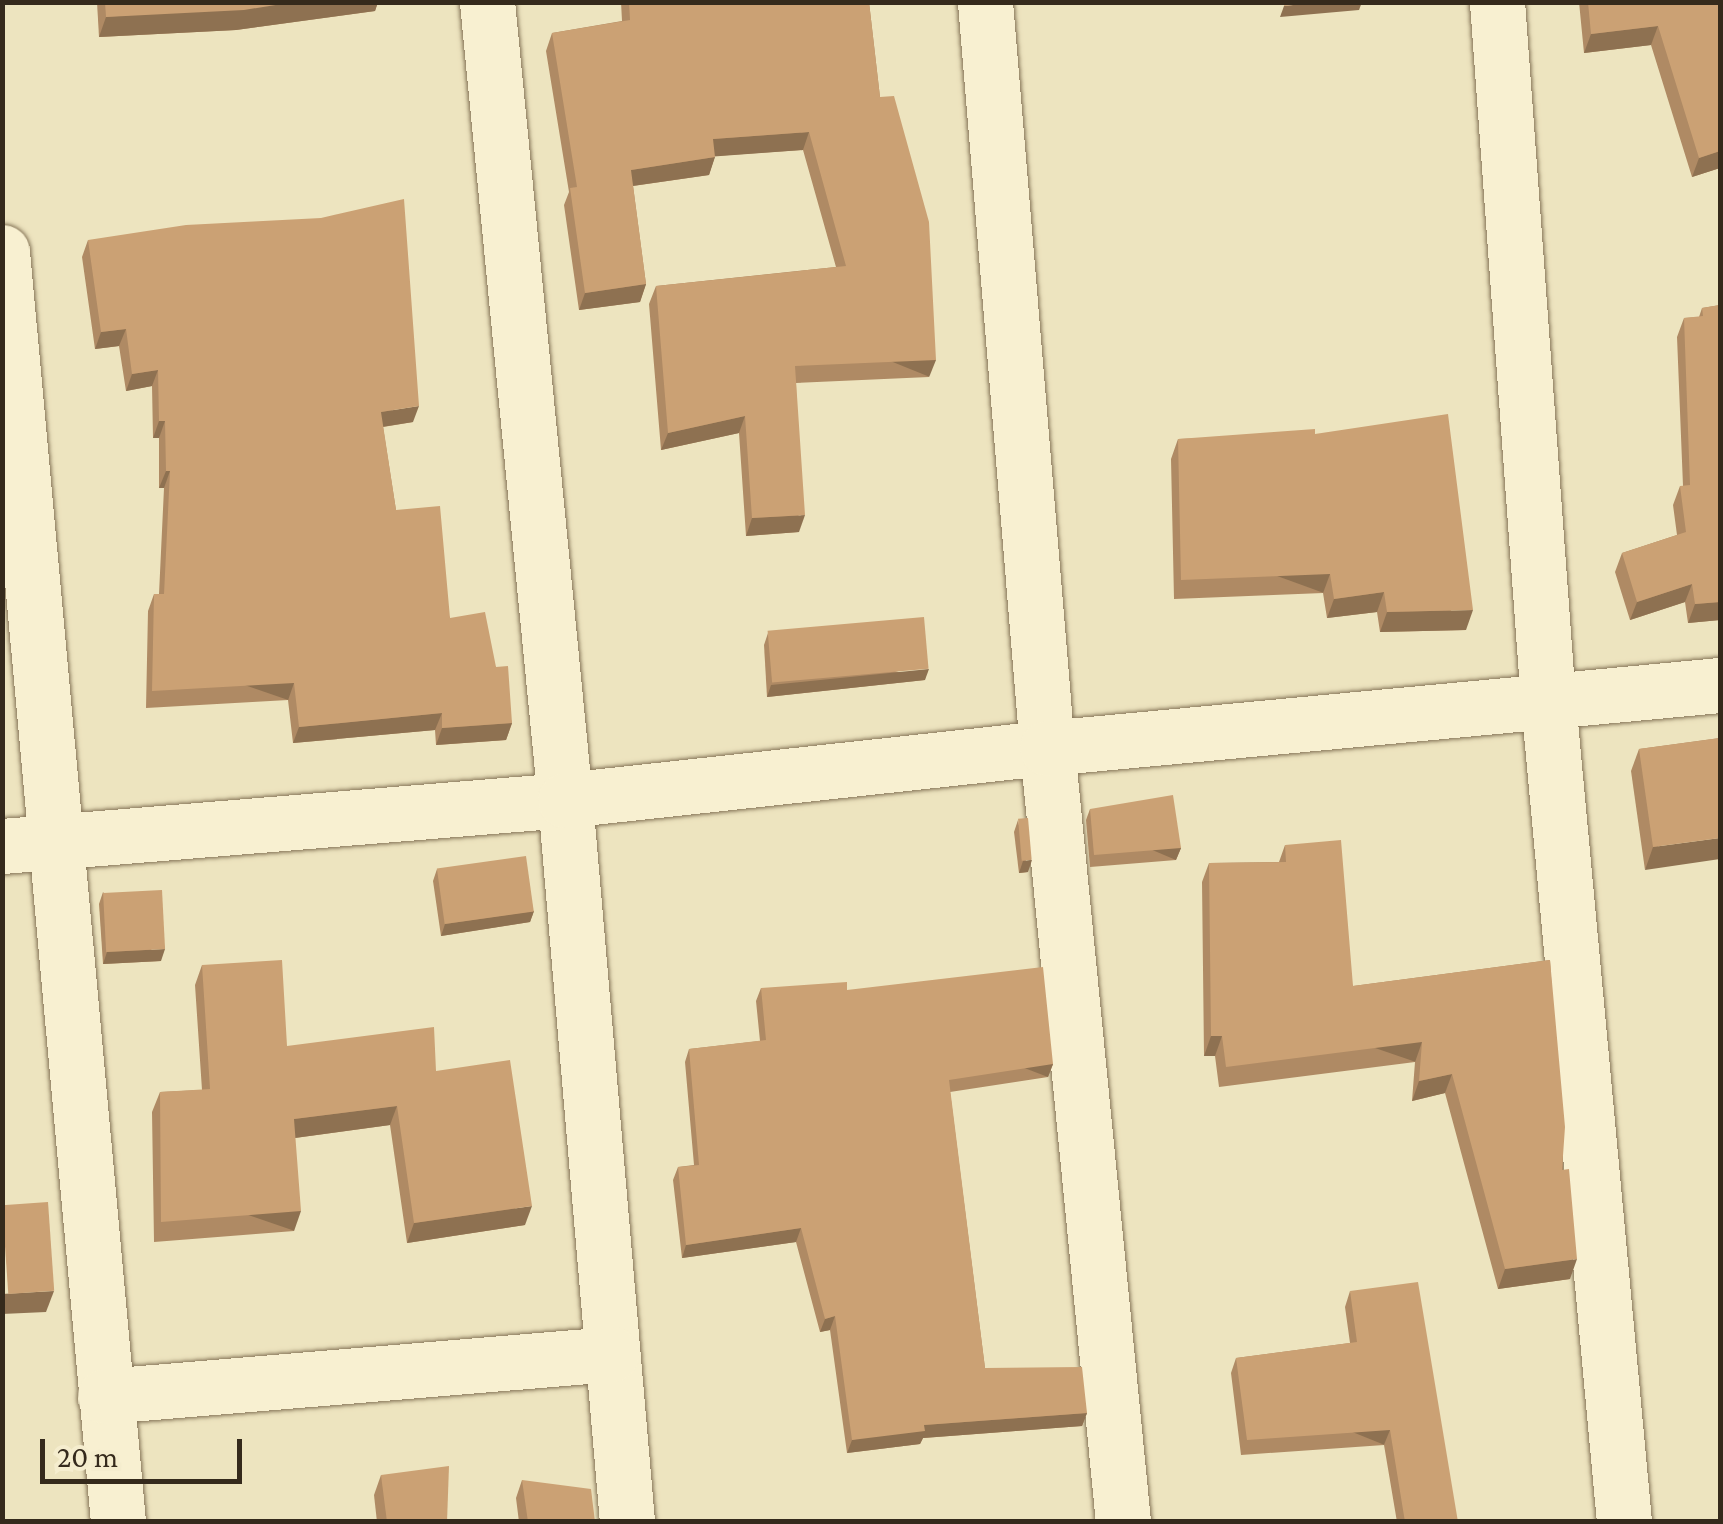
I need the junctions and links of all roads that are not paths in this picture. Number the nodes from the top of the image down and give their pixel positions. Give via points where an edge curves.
1 (487, 2) edge
2 (984, 2) edge
3 (1497, 2) edge
4 (2, 252) edge
5 (1720, 685) edge
6 (1548, 701) junction
7 (1048, 748) junction
8 (566, 800) junction
9 (28, 844) edge
10 (611, 1354) junction
11 (104, 1396) junction
12 (118, 1522) edge
13 (627, 1522) edge
14 (1122, 1522) edge
15 (1624, 1522) edge

1 - 8 street
2 - 7 street
3 - 6 street
4 - 9 street
5 - 6 street
6 - 7 street
6 - 15 street
7 - 8 street
7 - 14 street
8 - 9 street
8 - 10 street
9 - 11 street
10 - 11 street
10 - 13 street
11 - 12 street

